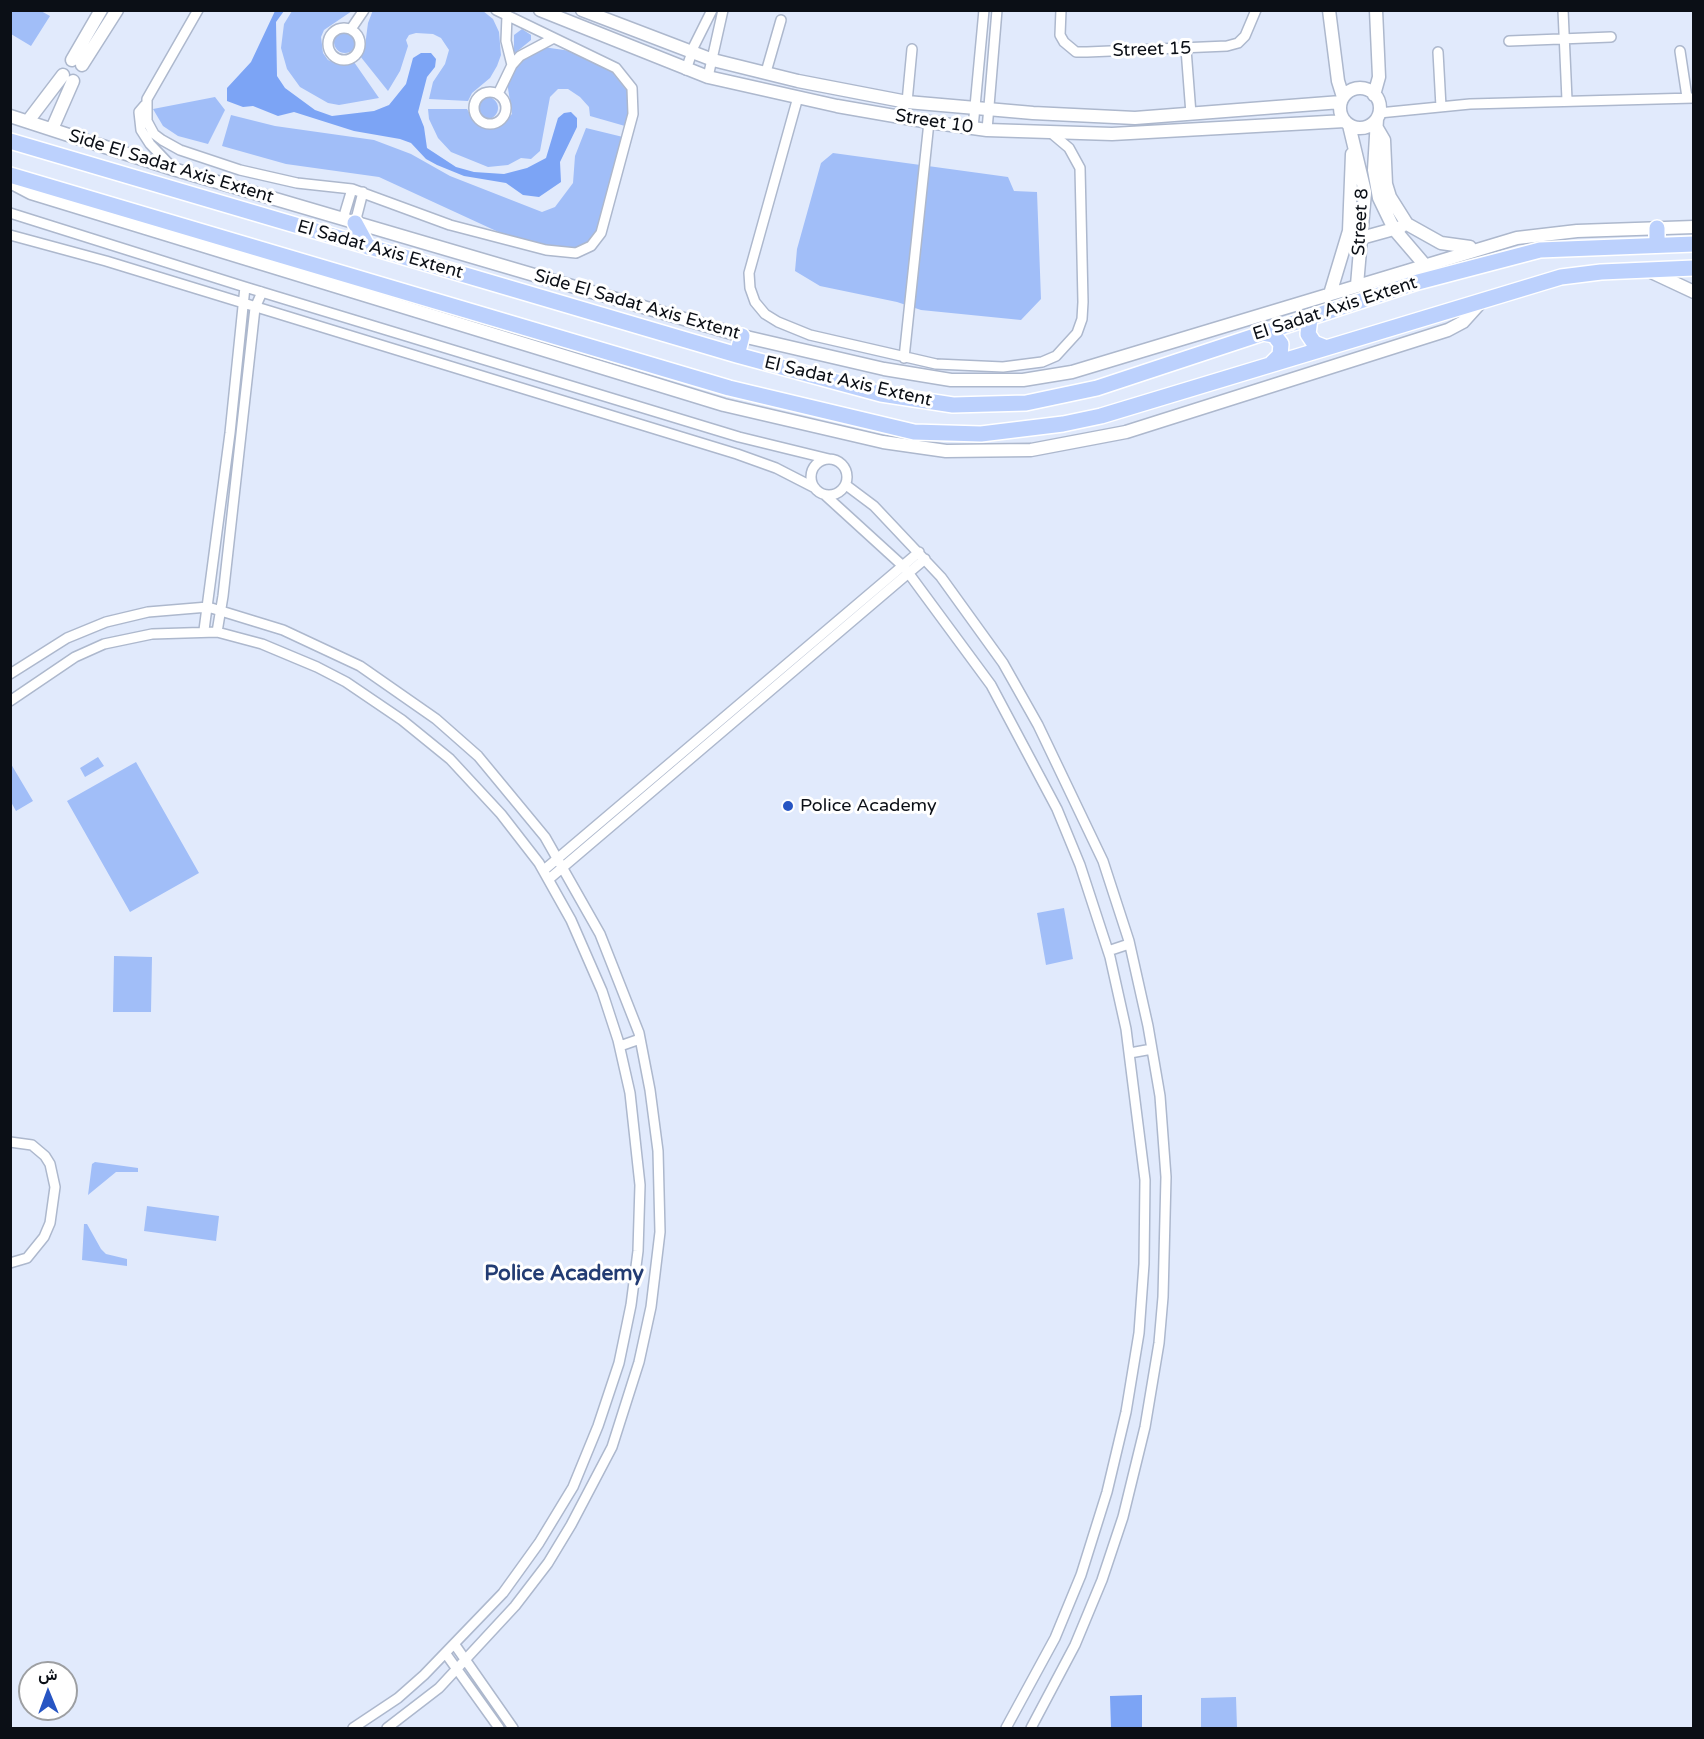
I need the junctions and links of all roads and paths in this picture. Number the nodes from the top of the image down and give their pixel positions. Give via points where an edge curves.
1 (101, 10) edge
2 (117, 10) edge
3 (198, 10) edge
4 (364, 10) edge
5 (496, 10) edge
6 (540, 10) edge
7 (582, 10) edge
8 (712, 10) edge
9 (723, 10) edge
10 (984, 10) edge
11 (997, 10) edge
12 (1061, 10) edge
13 (1256, 10) edge
14 (1329, 10) edge
15 (1376, 10) edge
16 (1563, 10) edge
17 (507, 16) junction
18 (781, 20) dead end
19 (351, 29) dead end
20 (1611, 37) dead end
21 (552, 39) junction
22 (1564, 39) junction
23 (1509, 41) dead end
24 (912, 49) dead end
25 (1186, 49) junction
26 (1680, 51) dead end
27 (1438, 52) dead end
28 (691, 53) junction
29 (713, 60) junction
30 (512, 65) junction
31 (686, 70) junction
32 (766, 72) junction
33 (708, 77) junction
34 (498, 94) dead end
35 (1374, 95) junction
36 (798, 97) junction
37 (1690, 98) edge
38 (1342, 100) junction
39 (1567, 100) junction
40 (907, 102) junction
41 (145, 105) junction
42 (1441, 106) junction
43 (975, 108) junction
44 (988, 109) junction
45 (1191, 114) junction
46 (10, 116) edge
47 (28, 120) junction
48 (1378, 120) junction
49 (929, 122) junction
50 (1347, 123) junction
51 (973, 128) junction
52 (52, 129) junction
53 (987, 130) junction
54 (1050, 132) junction
55 (10, 141) edge
56 (1353, 146) junction
57 (173, 169) junction
58 (10, 175) edge
59 (10, 182) edge
60 (352, 189) junction
61 (363, 192) junction
62 (10, 213) edge
63 (349, 221) junction
64 (1407, 224) junction
65 (1694, 227) edge
66 (1657, 228) junction
67 (1394, 229) junction
68 (10, 235) edge
69 (1361, 240) junction
70 (1347, 241) junction
71 (1657, 244) junction
72 (1694, 244) edge
73 (368, 247) junction
74 (1480, 247) junction
75 (1486, 262) junction
76 (1424, 264) junction
77 (1694, 268) edge
78 (1646, 270) junction
79 (1357, 285) junction
80 (244, 287) junction
81 (262, 292) junction
82 (1694, 292) edge
83 (1330, 294) junction
84 (1481, 302) junction
85 (244, 305) junction
86 (255, 308) junction
87 (1310, 318) junction
88 (1263, 333) junction
89 (742, 336) junction
90 (1324, 347) junction
91 (736, 355) junction
92 (904, 358) junction
93 (1272, 363) junction
94 (829, 459) junction
95 (846, 485) junction
96 (815, 488) junction
97 (825, 495) junction
98 (922, 556) junction
99 (907, 571) junction
100 (208, 607) junction
101 (221, 609) junction
102 (204, 630) junction
103 (217, 632) junction
104 (10, 674) edge
105 (10, 701) edge
106 (560, 863) junction
107 (546, 875) junction
108 (1129, 944) junction
109 (1108, 951) junction
110 (640, 1039) junction
111 (620, 1046) junction
112 (1152, 1049) junction
113 (1130, 1053) junction
114 (10, 1142) edge
115 (10, 1263) edge
116 (1055, 1638) junction
117 (455, 1645) junction
118 (1075, 1645) junction
119 (446, 1654) junction
120 (466, 1661) junction
121 (457, 1670) junction
122 (353, 1728) edge
123 (387, 1728) edge
124 (500, 1728) edge
125 (513, 1728) edge
126 (1006, 1728) edge
127 (1031, 1728) edge

1 - 2 street via 77,62
3 - 41 street
4 - 19 street
5 - 17 street
6 - 31 street, Street 10
7 - 28 street, Street 10
8 - 28 street
9 - 29 street
10 - 43 street
11 - 44 street
12 - 25 street, Street 15 via 1060,36 1076,52
13 - 25 street, Street 15 via 1249,30 1238,43
14 - 38 street
15 - 35 street via 1379,77
16 - 22 street
17 - 21 street
17 - 30 street via 506,41
18 - 32 street
20 - 22 street
21 - 30 street via 530,49
21 - 61 street via 577,47 616,68 628,80 634,97 632,122 603,225 591,246 576,253 546,250 450,225
22 - 23 street
22 - 39 street
24 - 40 street
25 - 45 street
26 - 37 street
27 - 42 street
28 - 29 street, Street 10
28 - 31 street
29 - 32 street, Street 10
29 - 33 street
30 - 34 street
31 - 33 street, Street 10
32 - 40 street, Street 10
33 - 36 street, Street 10
35 - 38 street via 1360,88
35 - 48 street via 1379,102
36 - 49 street, Street 10
36 - 92 street via 749,273 755,303 765,314 794,329
37 - 39 street
38 - 45 street, Street 10
38 - 50 street via 1341,116
39 - 42 street
40 - 43 street, Street 10
41 - 57 street via 138,112 141,130
41 - 60 street via 154,134 180,150 279,180
42 - 48 street
43 - 44 street, Street 10
43 - 51 street
44 - 45 street, Street 10 via 1110,117
44 - 53 street
46 - 47 street, Side El Sadat Axis Extent
47 - 52 street, Side El Sadat Axis Extent
47 - 52 street via 68,78
48 - 50 street via 1362,128
48 - 64 street via 1384,140 1386,184
48 - 67 street, Street 8 via 1375,181
49 - 51 street, Street 10
49 - 92 street
50 - 54 street, Street 10 via 1170,132
50 - 56 street, Street 8
51 - 53 street, Street 10
52 - 57 street, Side El Sadat Axis Extent
53 - 54 street, Street 10
54 - 92 street via 1069,148 1080,168 1083,302 1077,333 1056,356 1027,364 971,367
55 - 73 main road, El Sadat Axis Extent
56 - 69 street, Street 8 via 1365,192
56 - 70 street
57 - 63 street, Side El Sadat Axis Extent
58 - 93 main road, El Sadat Axis Extent via 729,388 914,432 981,434 1063,424
59 - 84 street via 42,196 724,405 883,442 946,451 1031,450 1126,432 1448,330 1463,322
60 - 61 street
60 - 63 street
61 - 63 street
62 - 80 street
63 - 73 main road
63 - 89 street, Side El Sadat Axis Extent
64 - 67 street
64 - 74 street via 1442,243
65 - 66 street, Side El Sadat Axis Extent
66 - 71 main road
66 - 74 street, Side El Sadat Axis Extent via 1544,234
67 - 69 street
67 - 76 street, Street 8
68 - 85 street
69 - 70 street
69 - 79 street, Street 8
70 - 83 street
71 - 72 main road, El Sadat Axis Extent
71 - 75 main road, El Sadat Axis Extent via 1540,249
73 - 91 main road, El Sadat Axis Extent
74 - 75 main road
74 - 76 street, Side El Sadat Axis Extent
75 - 87 main road, El Sadat Axis Extent
76 - 79 street, Side El Sadat Axis Extent
77 - 78 main road, El Sadat Axis Extent
78 - 82 street
78 - 84 main road, El Sadat Axis Extent via 1561,277
79 - 83 street, Side El Sadat Axis Extent
80 - 81 street
80 - 85 street
81 - 86 street
81 - 94 street via 740,437
83 - 89 street, Side El Sadat Axis Extent via 1072,372 1023,380 920,376
84 - 90 main road, El Sadat Axis Extent
85 - 86 street
85 - 100 street
86 - 96 street via 737,454
86 - 101 street
87 - 88 main road, El Sadat Axis Extent
87 - 90 main road via 1310,339
88 - 91 main road, El Sadat Axis Extent via 1097,388 1044,400 990,406 917,401
88 - 93 main road via 1274,335 1281,344 1280,355
89 - 91 main road
90 - 93 main road, El Sadat Axis Extent
94 - 95 street via 844,467
94 - 96 street via 818,463 812,472
95 - 97 street via 837,493
95 - 98 street via 874,506
96 - 97 street
97 - 99 street
98 - 99 street
98 - 108 street via 1003,663 1038,725 1103,861
99 - 106 street
99 - 109 street via 990,685 1026,750 1080,865
100 - 101 street
100 - 102 street
100 - 104 street via 148,612 106,622 67,638
101 - 103 street
101 - 106 street via 334,652 436,719 478,756 509,791
102 - 103 street
102 - 105 street via 141,635 104,644 62,665
103 - 107 street via 262,644 316,667 402,720 450,759 501,814
106 - 107 street
106 - 110 street via 600,934
107 - 111 street via 602,991
108 - 109 street
108 - 112 street
109 - 113 street
110 - 111 street
110 - 120 street via 658,1151 660,1232 651,1307 639,1362 612,1447 571,1525 515,1606
111 - 117 street via 630,1093 640,1185 638,1251 619,1363 573,1487 503,1593
112 - 113 street
112 - 118 street via 1166,1177 1159,1343 1123,1516
113 - 116 street via 1145,1180 1139,1333 1107,1492 1081,1575
114 - 115 street via 32,1145 45,1156 55,1187 44,1237 27,1258
116 - 118 street
116 - 126 street
117 - 119 street
117 - 120 street
118 - 127 street
119 - 121 street
119 - 122 street via 398,1698
120 - 121 street
120 - 125 street
121 - 123 street via 410,1713
121 - 124 street

